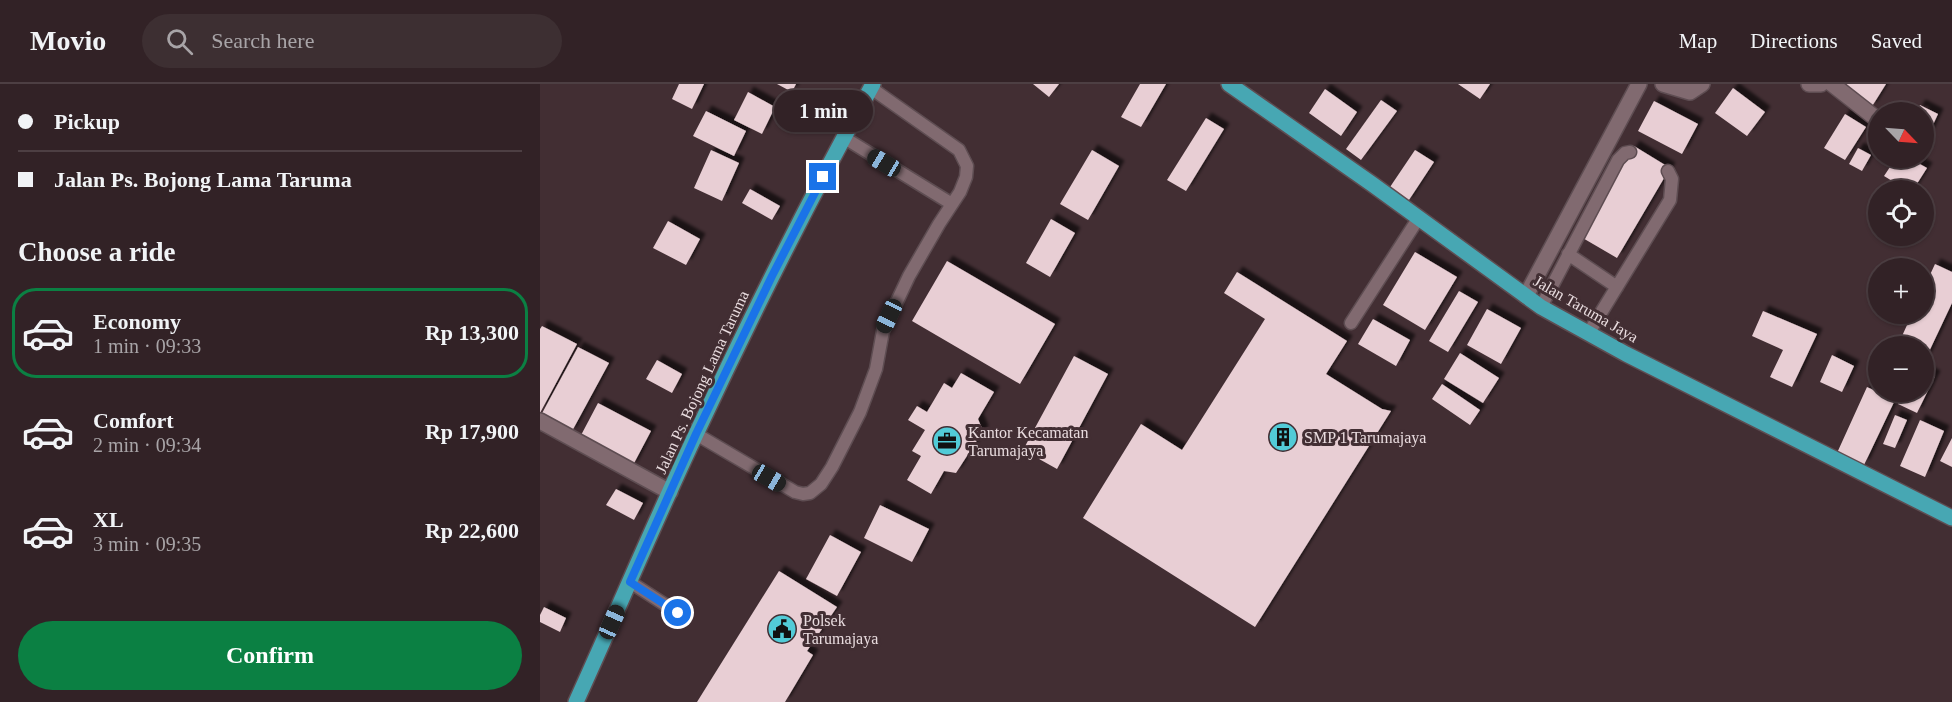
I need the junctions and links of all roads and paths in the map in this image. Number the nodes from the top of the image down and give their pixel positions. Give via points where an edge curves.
1 (1229, 84) edge
2 (1639, 84) edge
3 (1663, 84) edge
4 (1702, 84) edge
5 (1809, 84) edge
6 (1821, 84) edge
7 (1832, 84) edge
8 (872, 86) edge
9 (1868, 112) edge
10 (843, 137) junction
11 (1630, 152) dead end
12 (1668, 171) dead end
13 (952, 204) junction
14 (1418, 219) junction
15 (1568, 254) junction
16 (1617, 287) junction
17 (1526, 296) junction
18 (1541, 307) junction
19 (1351, 323) dead end
20 (1588, 334) junction
21 (540, 421) edge
22 (696, 434) junction
23 (670, 492) junction
24 (1952, 518) edge
25 (630, 582) junction
26 (678, 613) dead end
27 (576, 702) edge

1 - 14 main road, Jalan Taruma Jaya
2 - 17 street
3 - 4 street via 1690,92
5 - 6 street
7 - 9 street
8 - 10 main road, Jalan Ps. Bojong Lama Taruma
8 - 13 lane via 959,150 967,166 966,177
10 - 13 lane
10 - 22 main road, Jalan Ps. Bojong Lama Taruma
11 - 15 lane via 1618,160
12 - 16 lane via 1672,179 1670,200
13 - 22 lane via 889,316 860,412 821,484 810,493 795,492
14 - 17 main road, Jalan Taruma Jaya
14 - 19 lane
15 - 16 lane
15 - 18 lane
16 - 20 lane
17 - 18 main road, Jalan Taruma Jaya
18 - 20 main road, Jalan Taruma Jaya
20 - 24 main road, Jalan Taruma Jaya
21 - 23 street
22 - 23 main road, Jalan Ps. Bojong Lama Taruma
23 - 25 main road, Jalan Ps. Bojong Lama Taruma
25 - 26 lane
25 - 27 main road, Jalan Ps. Bojong Lama Taruma

